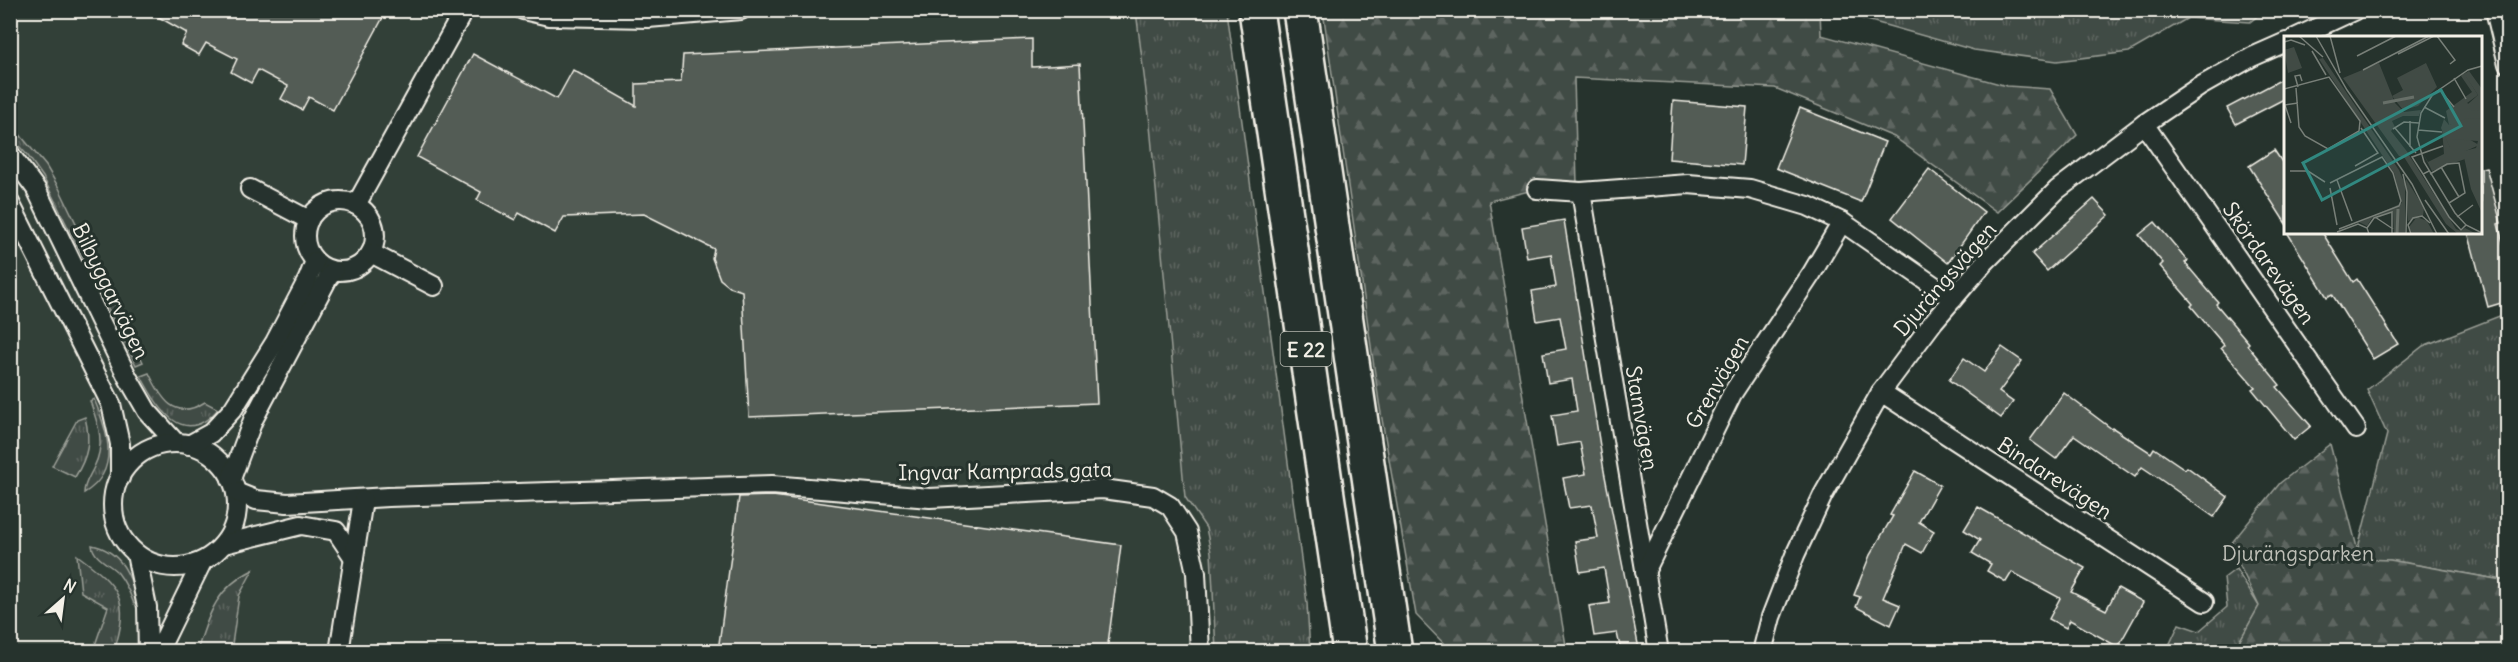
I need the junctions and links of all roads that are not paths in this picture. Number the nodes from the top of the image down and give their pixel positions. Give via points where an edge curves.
1 (464, 10) edge
2 (524, 10) edge
3 (741, 10) edge
4 (1256, 10) edge
5 (1300, 10) edge
6 (2355, 10) edge
7 (2495, 10) edge
8 (2299, 36) edge
9 (2284, 43) edge
10 (2508, 64) edge
11 (2144, 124) junction
12 (10, 154) edge
13 (250, 189) dead end
14 (1537, 189) dead end
15 (1581, 192) junction
16 (10, 202) edge
17 (356, 205) junction
18 (309, 220) junction
19 (1842, 222) junction
20 (371, 253) junction
21 (315, 261) junction
22 (334, 271) junction
23 (434, 286) dead end
24 (1953, 299) junction
25 (1881, 392) junction
26 (2356, 429) dead end
27 (182, 444) junction
28 (120, 478) junction
29 (234, 486) junction
30 (363, 500) junction
31 (224, 544) junction
32 (136, 554) junction
33 (354, 558) junction
34 (202, 562) junction
35 (1645, 572) junction
36 (2204, 602) dead end
37 (148, 651) edge
38 (158, 651) edge
39 (339, 651) edge
40 (1200, 651) edge
41 (1350, 651) edge
42 (1395, 651) edge
43 (1659, 651) edge
44 (1762, 651) edge

1 - 17 street
2 - 3 street via 549,16 648,18
4 - 41 highway, E 22
5 - 42 highway, E 22
6 - 8 street
7 - 10 street
9 - 11 street, Djurängsvägen via 2229,70
11 - 24 street, Djurängsvägen via 2057,190
11 - 26 street, Skördarevägen
12 - 27 street, Bilbyggarvägen via 36,189 147,411
13 - 18 street
14 - 15 street
15 - 19 street via 1689,184 1750,189 1808,206
15 - 35 street, Stamvägen
16 - 28 street via 111,404 120,444
17 - 18 street via 335,201 315,211
17 - 20 street via 372,221 375,242
18 - 21 street via 305,241
19 - 24 street
19 - 35 street, Grenvägen via 1732,394
20 - 22 street via 356,268
20 - 23 street
21 - 22 street
21 - 27 street via 275,342 233,409 211,433
22 - 29 street via 253,420
24 - 25 street, Djurängsvägen
25 - 36 street, Bindarevägen
25 - 44 street, Djurängsvägen via 1823,495 1795,555
27 - 28 street via 162,445 143,453
27 - 29 street via 214,457
28 - 32 street via 113,505 115,519 126,544
29 - 30 street, Ingvar Kamprads gata via 256,500
29 - 31 street via 236,520
30 - 33 street
30 - 40 street, Ingvar Kamprads gata via 772,485 930,498 1103,489 1153,496 1170,506 1187,532 1196,573
31 - 33 street via 301,525 336,531
31 - 34 street
32 - 34 street via 161,566
32 - 37 street via 147,607
33 - 39 street
34 - 38 street
35 - 43 street, Stamvägen

